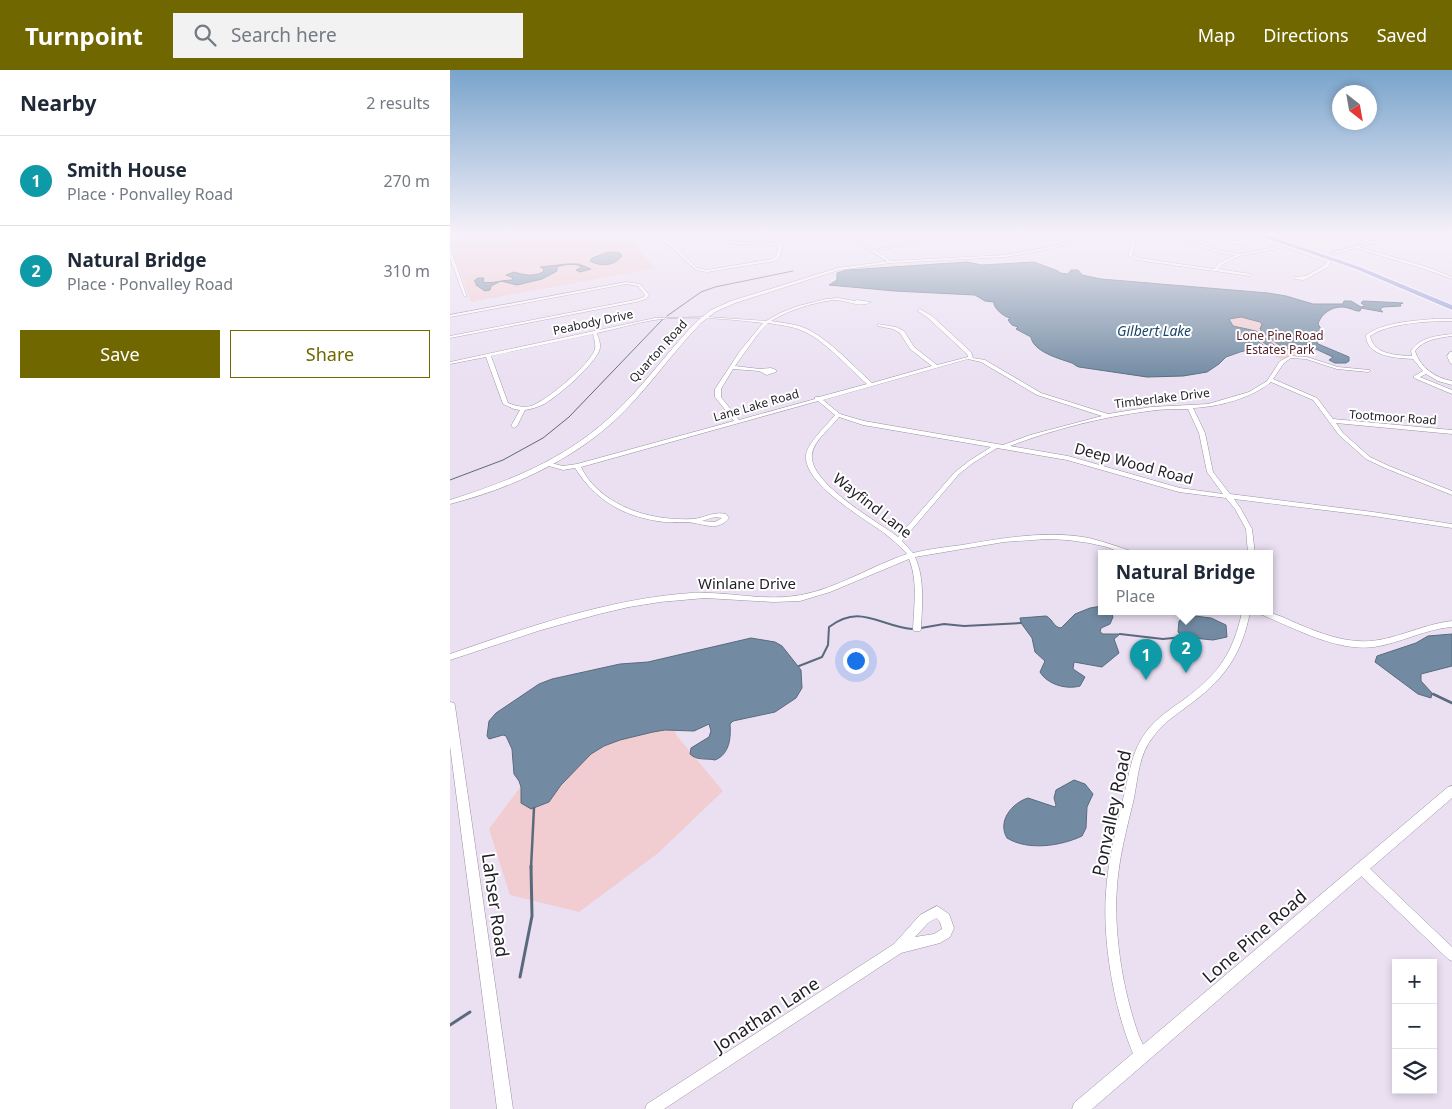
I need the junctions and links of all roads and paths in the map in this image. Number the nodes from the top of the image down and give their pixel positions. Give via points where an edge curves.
1 (458, 280) edge
2 (798, 280) edge
3 (1390, 280) edge
4 (1406, 280) edge
5 (466, 296) dead end
6 (1452, 300) edge
7 (857, 301) dead end
8 (1452, 308) edge
9 (920, 310) dead end
10 (450, 316) edge
11 (703, 319) junction
12 (1452, 320) edge
13 (766, 322) junction
14 (880, 325) dead end
15 (595, 332) junction
16 (1452, 335) edge
17 (450, 337) edge
18 (1452, 353) edge
19 (488, 355) junction
20 (971, 358) junction
21 (1416, 358) junction
22 (450, 363) edge
23 (1452, 363) edge
24 (936, 366) junction
25 (732, 368) junction
26 (760, 370) dead end
27 (1368, 371) dead end
28 (1425, 372) junction
29 (1431, 377) junction
30 (1271, 380) junction
31 (1423, 380) junction
32 (1452, 383) edge
33 (870, 384) junction
34 (1452, 392) edge
35 (817, 398) junction
36 (1190, 407) junction
37 (524, 408) junction
38 (838, 415) junction
39 (1107, 416) junction
40 (737, 421) junction
41 (1332, 421) junction
42 (514, 426) dead end
43 (1452, 432) edge
44 (1000, 446) junction
45 (548, 464) junction
46 (577, 466) junction
47 (1452, 493) edge
48 (1228, 497) junction
49 (450, 502) edge
50 (696, 521) dead end
51 (1452, 526) edge
52 (898, 541) junction
53 (1119, 550) edge
54 (1251, 550) edge
55 (911, 556) junction
56 (1245, 615) edge
57 (1271, 615) edge
58 (1452, 624) edge
59 (916, 630) dead end
60 (450, 657) edge
61 (450, 706) edge
62 (454, 763) edge
63 (1452, 791) edge
64 (1362, 869) junction
65 (898, 948) dead end
66 (1452, 955) edge
67 (1142, 1057) junction
68 (505, 1109) edge
69 (652, 1109) edge
70 (1080, 1109) edge

1 - 5 street
2 - 11 street, Quarton Road via 733,302
3 - 8 highway
4 - 6 highway
7 - 13 street via 830,300 784,313
9 - 20 street via 941,326
10 - 17 street via 634,283 647,295 645,298
11 - 13 street, Peabody Drive
11 - 15 street, Peabody Drive via 660,318
11 - 45 street, Quarton Road via 609,422 588,440
12 - 21 street via 1432,320 1381,329 1368,336 1370,344 1382,353
13 - 25 street
13 - 33 street, Peabody Drive via 791,325 809,332
14 - 24 street via 902,332 912,348
15 - 19 street, Peabody Drive
15 - 37 street via 598,347 588,364 549,400
16 - 21 street via 1418,345 1413,351
18 - 23 street via 1449,356
19 - 22 street, Peabody Drive
19 - 37 street via 506,404
20 - 24 street, Lane Lake Road
20 - 39 street via 1039,394
21 - 28 street
24 - 33 street, Lane Lake Road
25 - 26 street
25 - 40 street via 718,393
27 - 30 street, Timberlake Drive via 1337,368 1312,359 1292,357 1282,362
28 - 29 street
28 - 31 street via 1416,376
29 - 31 street
29 - 32 street
30 - 36 street, Timberlake Drive via 1251,394 1208,406
30 - 41 street via 1315,398
31 - 34 street
33 - 35 street, Lane Lake Road
35 - 38 street, Deep Wood Road
35 - 40 street, Lane Lake Road
36 - 39 street, Timberlake Drive
36 - 48 street via 1202,433 1210,472
37 - 42 street
38 - 44 street, Deep Wood Road via 884,428
38 - 52 street, Wayfind Lane via 810,452 808,460 812,470 836,495
39 - 44 street, Timberlake Drive
40 - 46 street, Lane Lake Road
41 - 43 street, Tootmoor Road
41 - 47 street via 1346,439 1376,462
44 - 48 street, Deep Wood Road via 1080,461 1162,487
44 - 52 street, Timberlake Drive via 957,474
45 - 46 street, Lane Lake Road via 563,468
45 - 49 street, Quarton Road
46 - 50 street via 592,489 623,509 655,518
48 - 51 street, Deep Wood Road
48 - 54 street via 1249,529
52 - 55 street, Wayfind Lane
53 - 55 street, Winlane Drive via 1074,538 1051,536 1024,537
55 - 59 street, Wayfind Lane via 916,568 918,594
55 - 60 street, Winlane Drive via 810,596 780,600 694,596 631,604 555,621
56 - 67 street, Ponvalley Road via 1241,638 1228,664 1208,686 1150,732 1140,749 1134,770 1112,883 1110,923 1130,1029
57 - 58 street via 1321,634 1364,644
61 - 62 street, Lahser Road
62 - 68 street, Lahser Road
63 - 64 street, Lone Pine Road
64 - 66 street
64 - 67 street, Lone Pine Road
65 - 69 street, Jonathan Lane
67 - 70 street, Lone Pine Road

